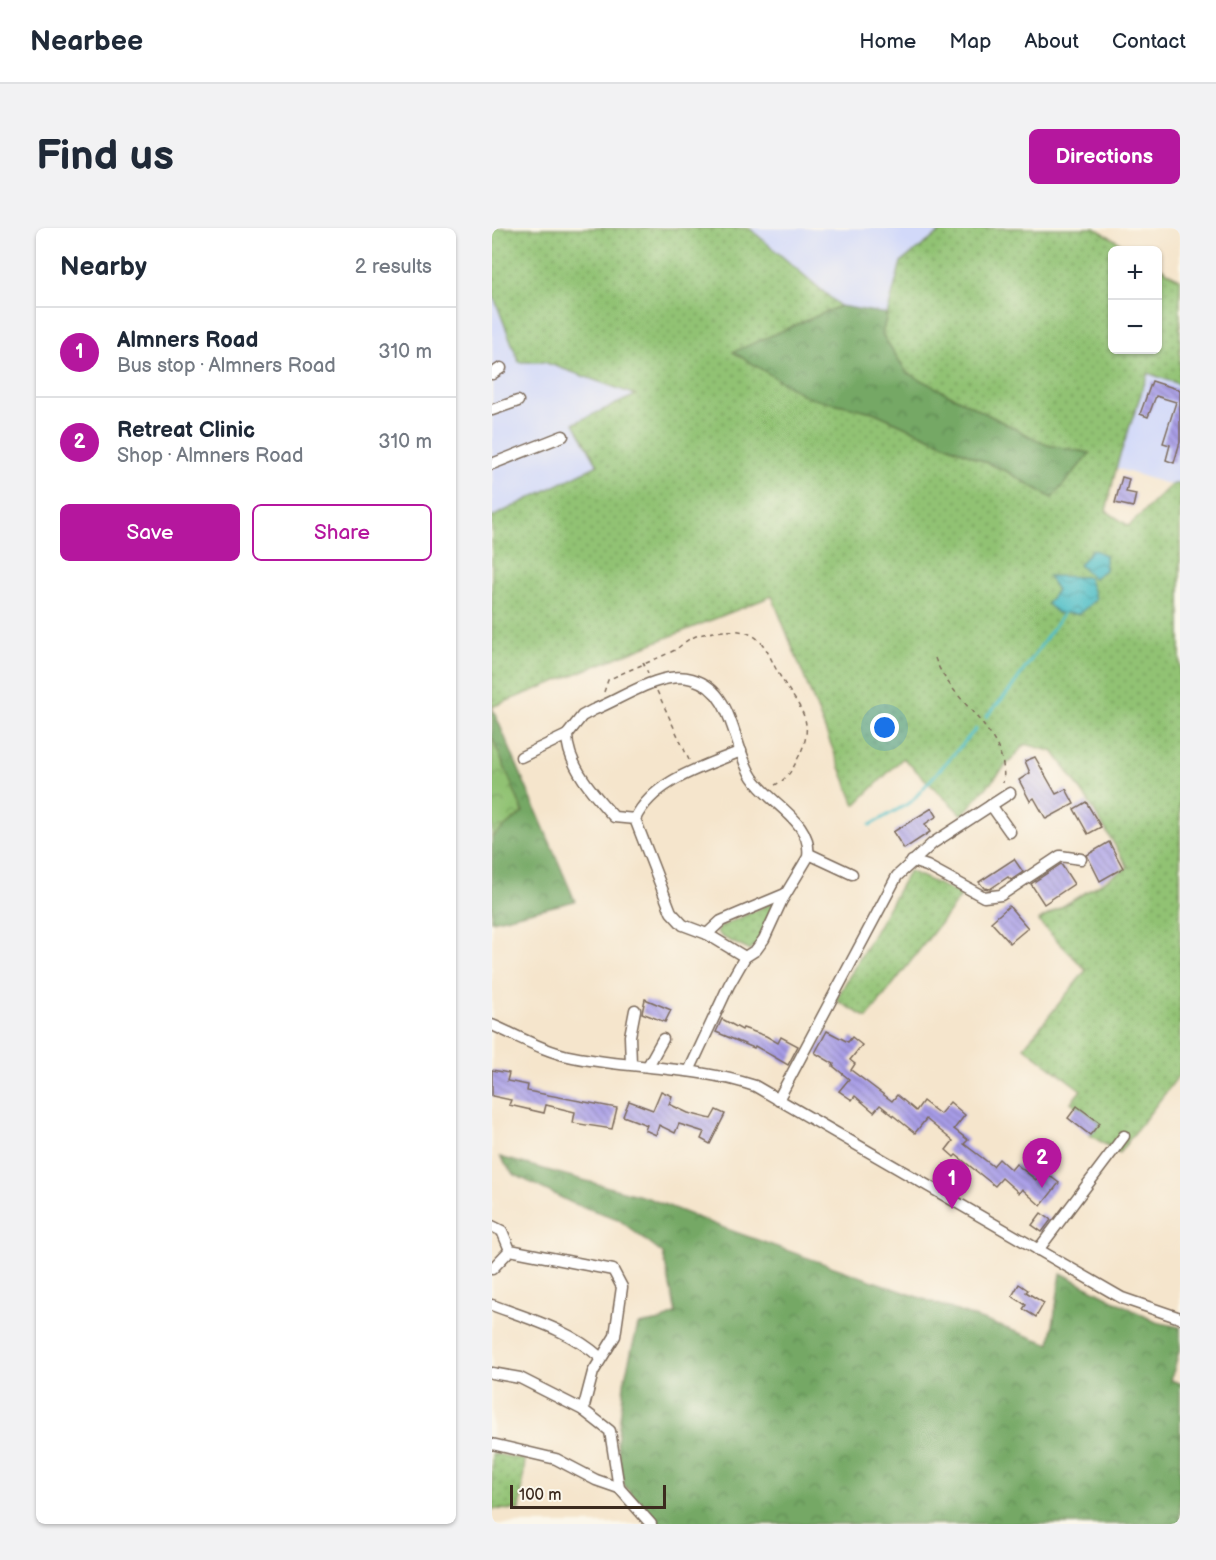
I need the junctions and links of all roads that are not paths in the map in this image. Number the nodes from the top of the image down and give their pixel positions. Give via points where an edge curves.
1 (518, 401) dead end
2 (492, 410) edge
3 (563, 436) dead end
4 (492, 464) edge
5 (567, 735) junction
6 (741, 751) junction
7 (521, 757) dead end
8 (635, 819) junction
9 (1010, 832) dead end
10 (809, 854) junction
11 (1081, 859) dead end
12 (912, 861) junction
13 (852, 874) dead end
14 (785, 894) junction
15 (707, 934) junction
16 (745, 957) junction
17 (635, 1010) dead end
18 (492, 1025) edge
19 (663, 1038) dead end
20 (631, 1064) junction
21 (648, 1066) junction
22 (689, 1071) junction
23 (778, 1100) junction
24 (1124, 1137) dead end
25 (492, 1226) edge
26 (510, 1250) junction
27 (1038, 1250) junction
28 (492, 1269) edge
29 (492, 1305) edge
30 (1180, 1318) edge
31 (601, 1358) junction
32 (492, 1373) edge
33 (583, 1410) junction
34 (492, 1444) edge
35 (619, 1488) junction
36 (651, 1524) edge

1 - 2 street
3 - 4 street
5 - 6 street via 582,716 665,679 690,678 712,691 727,710
5 - 7 street
5 - 8 street via 569,752 594,794 614,817
6 - 8 street via 674,780 657,791
6 - 10 street via 750,774 765,794 789,813 804,832
8 - 15 street via 670,912 683,926
9 - 12 street via 1001,799
10 - 13 street
10 - 14 street
11 - 12 street via 1060,856 1001,896 984,897
12 - 23 street via 897,876
14 - 15 street via 721,921
14 - 16 street via 764,939
15 - 16 street
16 - 22 street
17 - 20 street via 630,1036
18 - 20 street via 548,1050
19 - 21 street
20 - 21 street
21 - 22 street
22 - 23 street via 755,1086
23 - 27 street
24 - 27 street
25 - 26 street via 502,1231
26 - 28 street
26 - 31 street via 617,1273 622,1287 615,1336
27 - 30 street via 1122,1298
29 - 31 street via 568,1334
31 - 33 street
32 - 33 street via 520,1378
33 - 35 street via 610,1431
34 - 35 street via 556,1459
35 - 36 street

